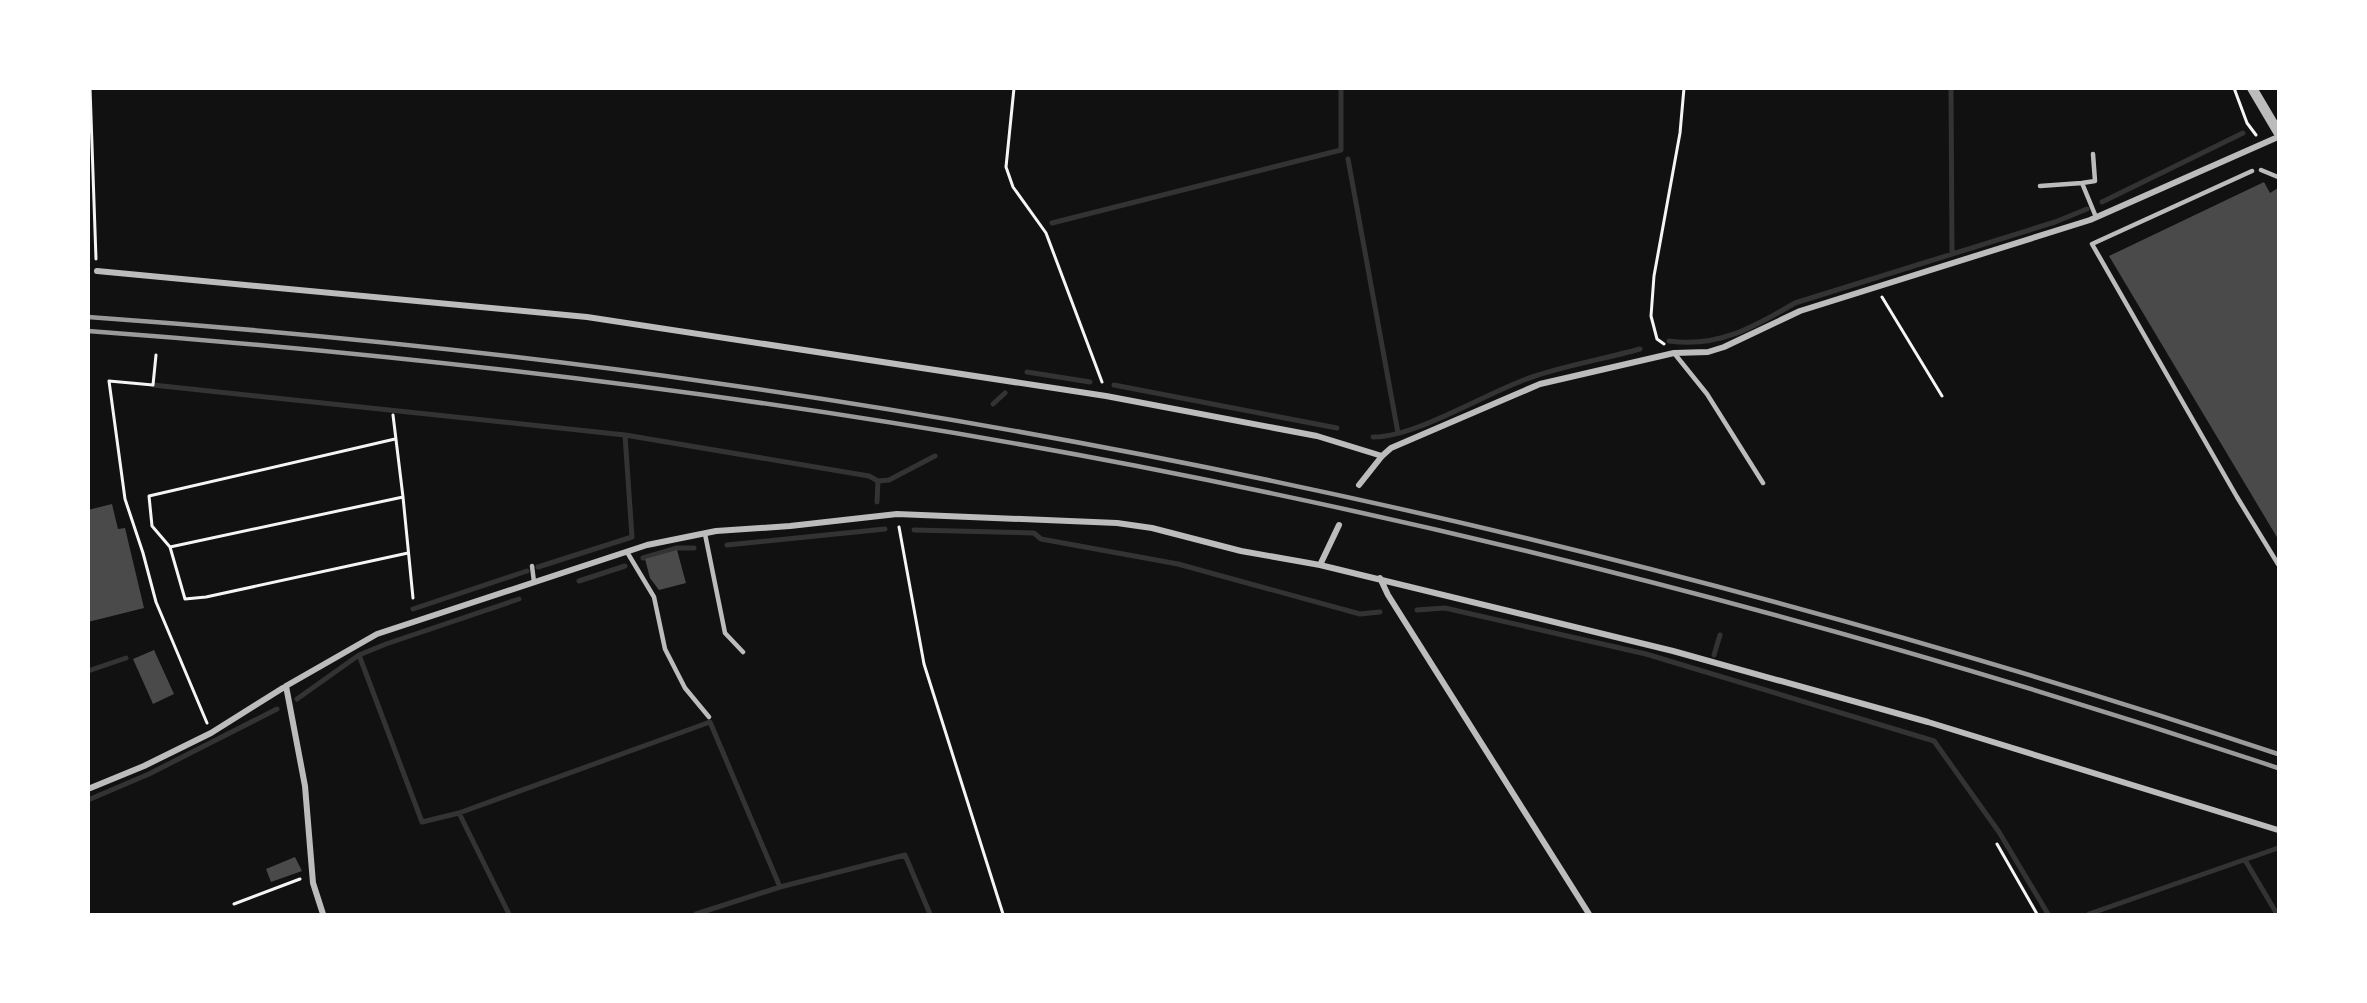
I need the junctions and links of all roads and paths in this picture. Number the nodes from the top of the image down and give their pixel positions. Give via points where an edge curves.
1 (90, 88) edge
2 (1014, 88) edge
3 (1684, 88) edge
4 (2234, 88) edge
5 (2252, 88) edge
6 (2247, 123) dead end
7 (2278, 134) edge
8 (2093, 154) dead end
9 (2261, 170) dead end
10 (2252, 171) dead end
11 (2278, 177) edge
12 (2082, 183) junction
13 (2040, 186) dead end
14 (2096, 217) junction
15 (97, 271) joint
16 (1877, 287) junction
17 (1674, 353) junction
18 (156, 355) dead end
19 (1106, 396) junction
20 (1942, 396) dead end
21 (393, 415) dead end
22 (395, 439) junction
23 (1382, 456) junction
24 (1763, 483) dead end
25 (1359, 485) dead end
26 (403, 497) junction
27 (897, 514) junction
28 (1339, 525) dead end
29 (705, 534) junction
30 (170, 547) junction
31 (627, 552) junction
32 (408, 553) junction
33 (2278, 564) edge
34 (1320, 565) junction
35 (532, 566) dead end
36 (1380, 578) junction
37 (534, 582) junction
38 (413, 598) dead end
39 (743, 652) dead end
40 (286, 686) junction
41 (709, 717) dead end
42 (211, 733) junction
43 (88, 789) edge
44 (2278, 830) edge
45 (1996, 844) dead end
46 (313, 874) junction
47 (234, 904) dead end
48 (323, 915) edge
49 (1003, 915) edge
50 (1589, 915) edge
51 (2037, 915) edge

1 - 15 path
2 - 19 path via 1006,167 1012,187 1046,233
3 - 17 path via 1651,316 1657,339
4 - 6 path
5 - 7 street
7 - 14 street
8 - 12 lane via 2095,181
9 - 11 lane
10 - 33 lane via 2092,244
12 - 13 lane
12 - 14 lane
14 - 16 street
15 - 19 street via 587,317
16 - 17 street via 1800,311 1724,347 1708,352
16 - 20 path
17 - 23 street via 1540,384 1391,448
17 - 24 lane via 1707,394
18 - 42 path via 153,385 109,381 125,499 156,602
19 - 23 street via 1317,436
21 - 22 path
22 - 26 path
22 - 30 path via 148,496 152,526
23 - 25 street
26 - 30 path
26 - 32 path
27 - 29 street
27 - 34 street via 1117,523
27 - 49 path via 924,663
28 - 34 street
29 - 31 street
29 - 39 lane via 725,633
30 - 32 path via 186,599
31 - 37 street
31 - 41 lane via 654,597 664,650 685,688
32 - 38 path
34 - 36 street
35 - 37 lane
36 - 44 street via 1673,651 1928,722
36 - 50 street
37 - 40 street via 377,634
40 - 42 street
40 - 46 street via 305,786
42 - 43 street
45 - 51 path
46 - 47 path
46 - 48 street

